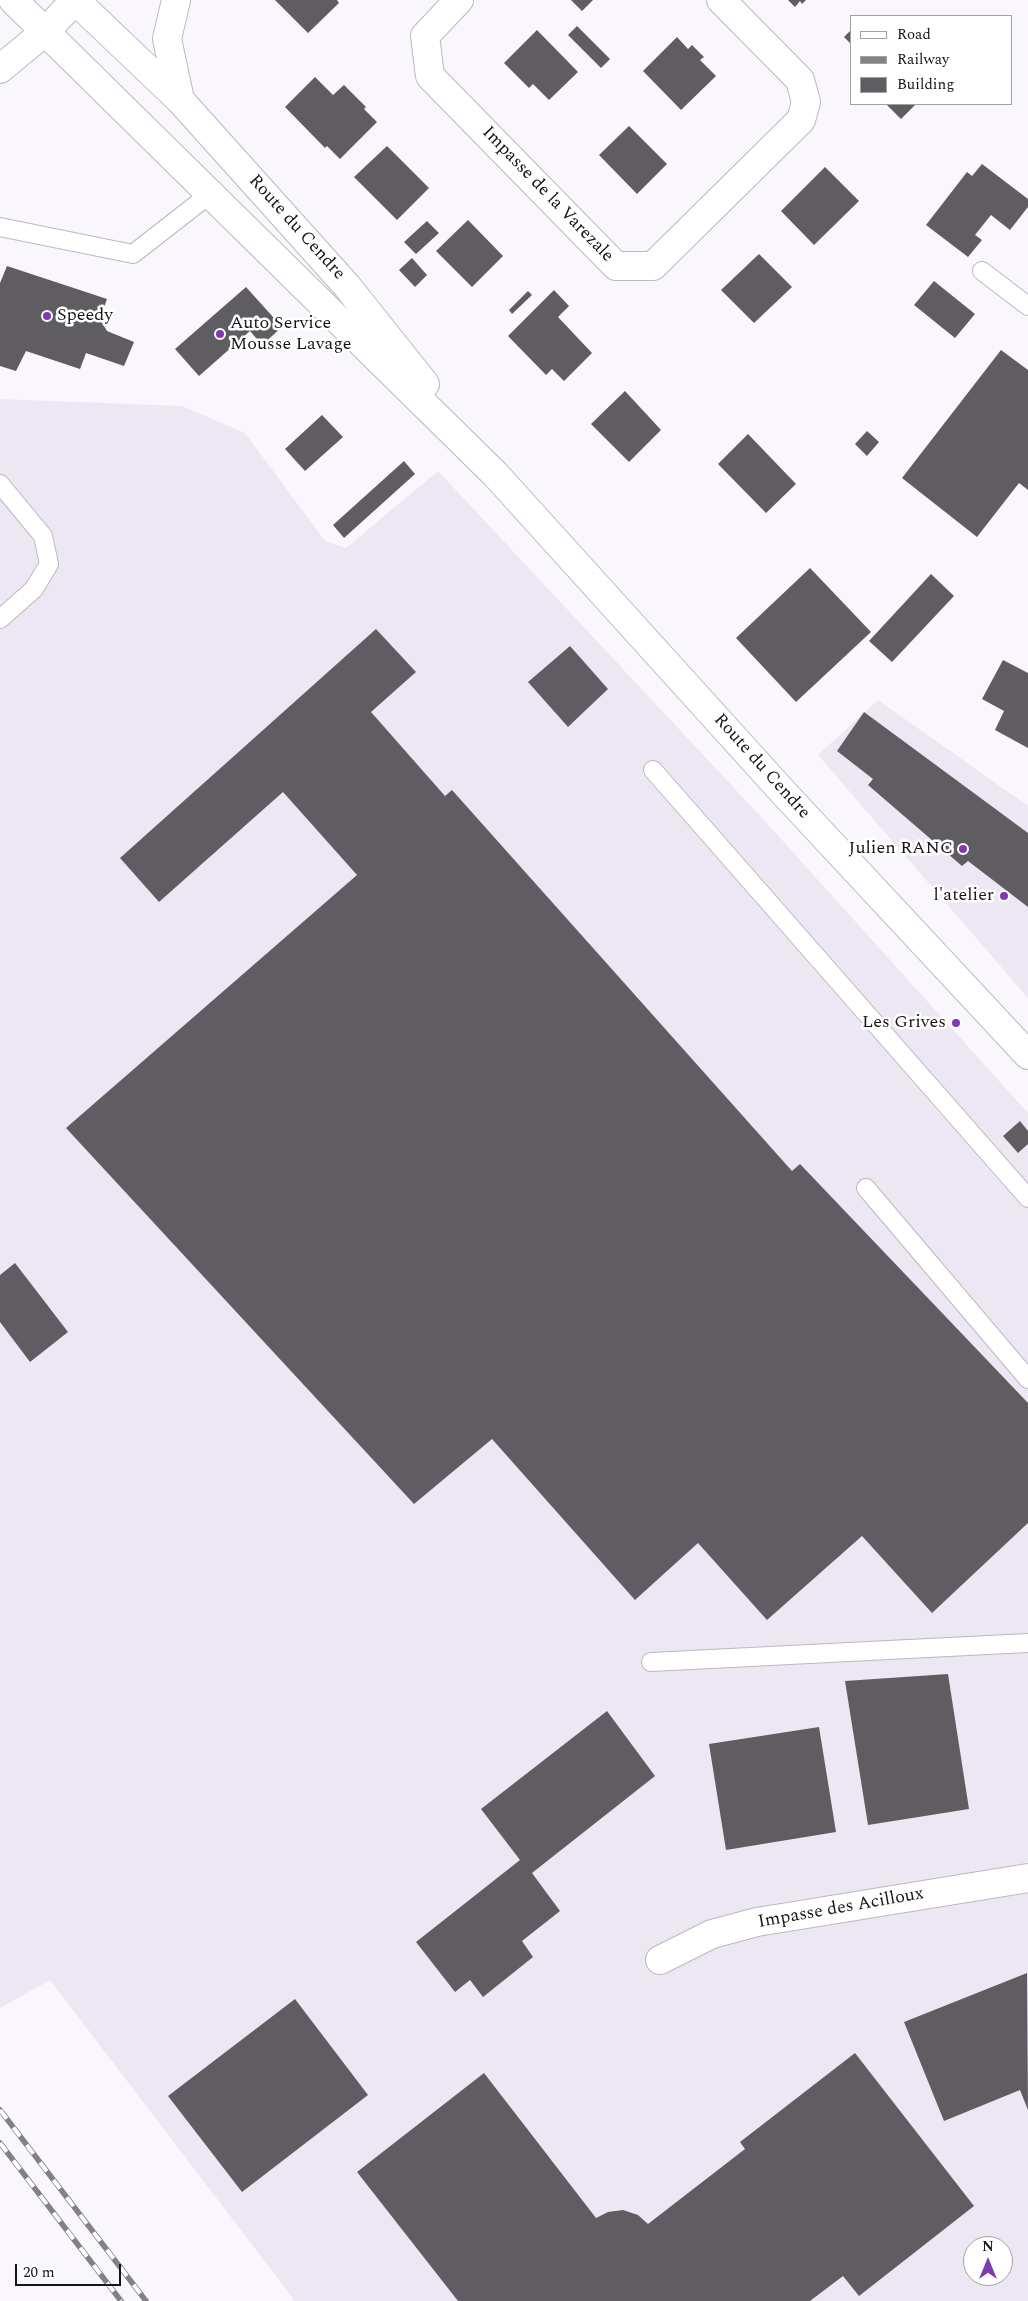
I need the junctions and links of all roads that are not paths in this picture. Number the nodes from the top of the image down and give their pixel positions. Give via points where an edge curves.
1 (13, 0) edge
2 (75, 0) edge
3 (176, 0) edge
4 (459, 0) edge
5 (721, 0) edge
6 (46, 32) junction
7 (0, 69) edge
8 (180, 100) junction
9 (210, 194) junction
10 (0, 227) edge
11 (982, 271) dead end
12 (1028, 306) edge
13 (496, 475) junction
14 (0, 484) edge
15 (0, 618) edge
16 (652, 770) dead end
17 (1028, 1055) edge
18 (866, 1188) dead end
19 (1028, 1198) edge
20 (1028, 1379) edge
21 (1028, 1643) edge
22 (651, 1662) dead end
23 (1028, 1878) edge
24 (660, 1960) dead end

1 - 6 main road, Route du Cendre
2 - 6 main road
2 - 8 main road, Route du Cendre
3 - 8 main road via 167,39
4 - 5 main road, Impasse de la Varezale via 425,36 430,76 616,266 653,266 801,120 806,102 800,80
6 - 7 main road
6 - 9 main road, Route du Cendre
8 - 13 main road, Route du Cendre via 347,286
9 - 10 lane via 133,254
9 - 13 main road, Route du Cendre
11 - 12 lane
13 - 17 main road, Route du Cendre via 782,791
14 - 15 lane via 43,536 49,564 34,589
16 - 19 lane
18 - 20 lane
21 - 22 lane
23 - 24 main road, Impasse des Acilloux via 757,1922 712,1934

